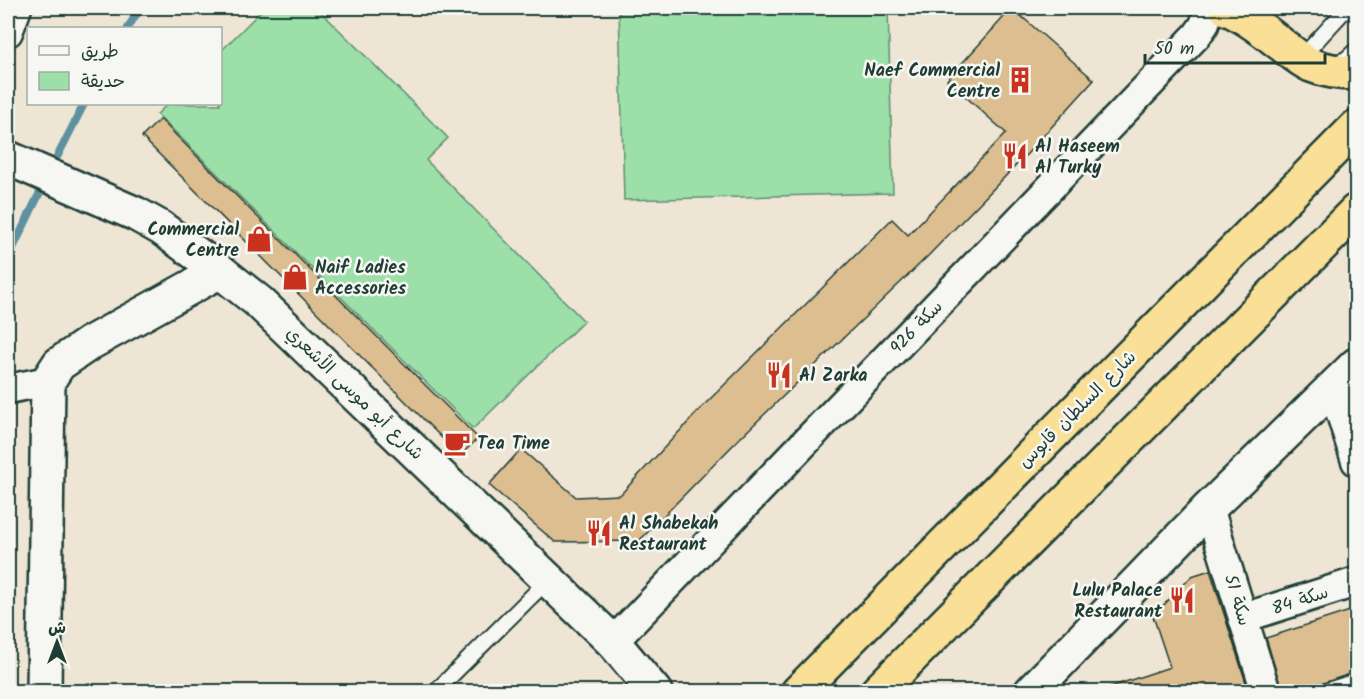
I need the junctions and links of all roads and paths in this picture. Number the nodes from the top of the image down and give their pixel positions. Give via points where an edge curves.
1 (17, 8) edge
2 (1210, 8) edge
3 (1226, 8) edge
4 (1347, 8) edge
5 (8, 32) edge
6 (1356, 50) edge
7 (1310, 64) junction
8 (1356, 73) edge
9 (1356, 127) edge
10 (8, 158) edge
11 (1356, 211) edge
12 (220, 271) junction
13 (1356, 365) edge
14 (48, 381) junction
15 (8, 389) edge
16 (1333, 389) junction
17 (1356, 461) edge
18 (1209, 508) junction
19 (548, 580) junction
20 (1356, 582) edge
21 (1243, 618) junction
22 (613, 642) junction
23 (1356, 681) edge
24 (1047, 685) edge
25 (44, 692) edge
26 (435, 692) edge
27 (655, 692) edge
28 (798, 692) edge
29 (877, 692) edge
30 (1266, 692) edge
31 (1322, 692) edge

1 - 5 street
2 - 22 street, سكة 926 via 1197,35
3 - 7 highway via 1257,25
4 - 7 lane
6 - 7 lane via 1346,59
7 - 8 highway via 1332,72
9 - 28 highway, شارع السلطان قابوس
10 - 12 street, شارع أبو موسى الأشعري via 136,214
11 - 29 highway
12 - 14 street via 90,343 59,364
12 - 19 street, شارع أبو موسى الأشعري via 259,302
13 - 16 street
14 - 15 street
14 - 25 street
16 - 17 street
16 - 18 street
18 - 21 street, سكة 51
18 - 24 street
19 - 22 street, شارع أبو موسى الأشعري
19 - 26 lane
20 - 21 street, سكة 84
21 - 30 street, سكة 51
22 - 27 street, شارع أبو موسى الأشعري
23 - 31 lane

